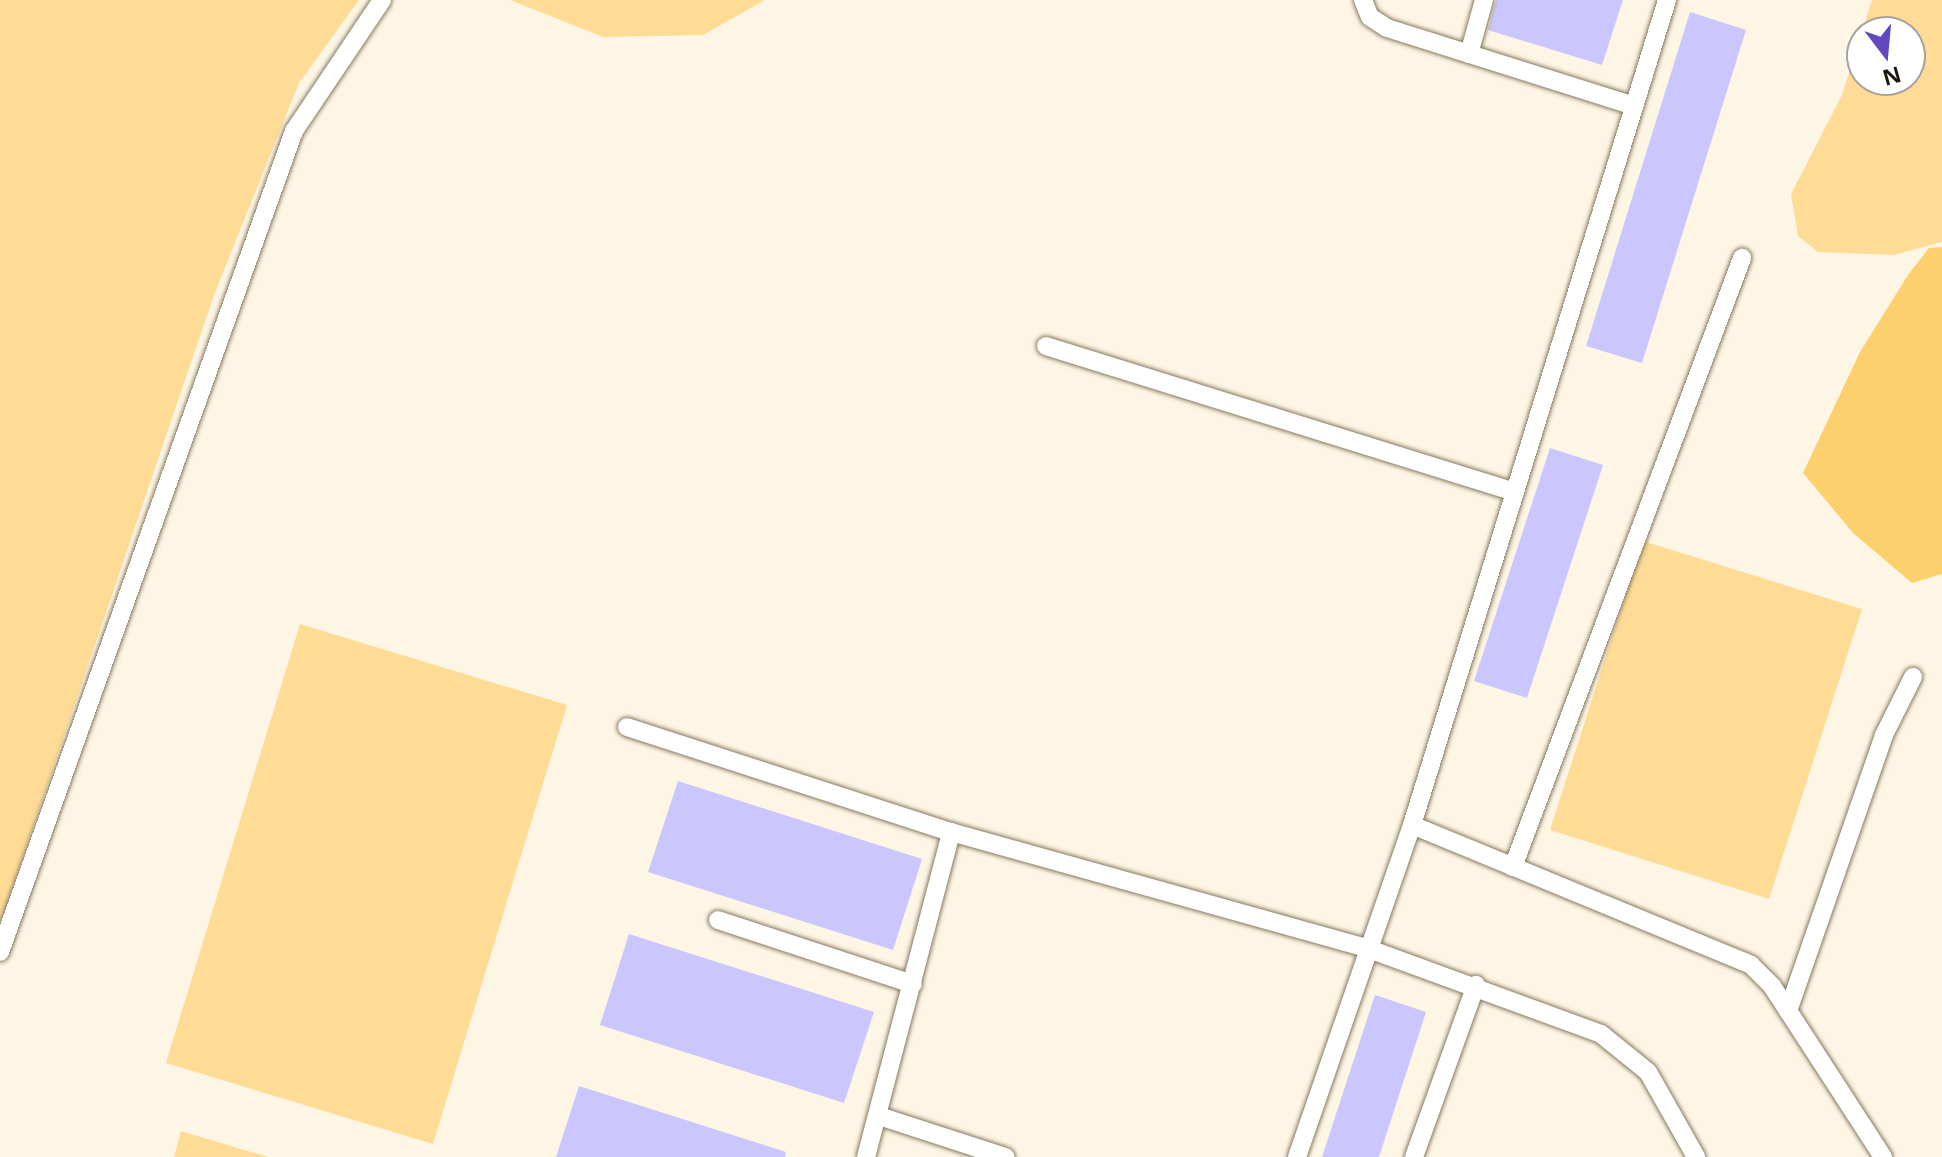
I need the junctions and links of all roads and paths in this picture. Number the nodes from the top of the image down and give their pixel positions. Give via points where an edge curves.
1 (382, 0) edge
2 (1363, 0) edge
3 (1484, 0) edge
4 (1667, 0) edge
5 (1469, 54) junction
6 (1634, 106) junction
7 (1742, 258) dead end
8 (1046, 346) dead end
9 (1515, 492) junction
10 (1913, 677) dead end
11 (627, 727) dead end
12 (1412, 825) junction
13 (951, 832) junction
14 (1513, 867) junction
15 (718, 920) dead end
16 (1369, 949) junction
17 (0, 952) edge
18 (913, 984) junction
19 (1476, 985) junction
20 (1788, 1011) junction
21 (879, 1116) junction
22 (866, 1157) edge
23 (1005, 1157) edge
24 (1297, 1157) edge
25 (1414, 1157) edge
26 (1696, 1157) edge
27 (1883, 1157) edge

1 - 17 lane via 294,131
2 - 5 lane via 1370,17 1387,28
3 - 5 lane
4 - 6 lane
5 - 6 lane
6 - 9 lane
7 - 14 lane
8 - 9 lane
9 - 12 lane
10 - 20 lane via 1884,735
11 - 13 lane
12 - 14 lane
12 - 16 lane
13 - 16 lane
13 - 18 lane
14 - 20 lane via 1751,965
15 - 18 lane
16 - 19 lane
16 - 24 lane
18 - 21 lane
19 - 25 lane
19 - 26 lane via 1601,1034 1648,1072
20 - 27 lane
21 - 22 lane
21 - 23 lane

